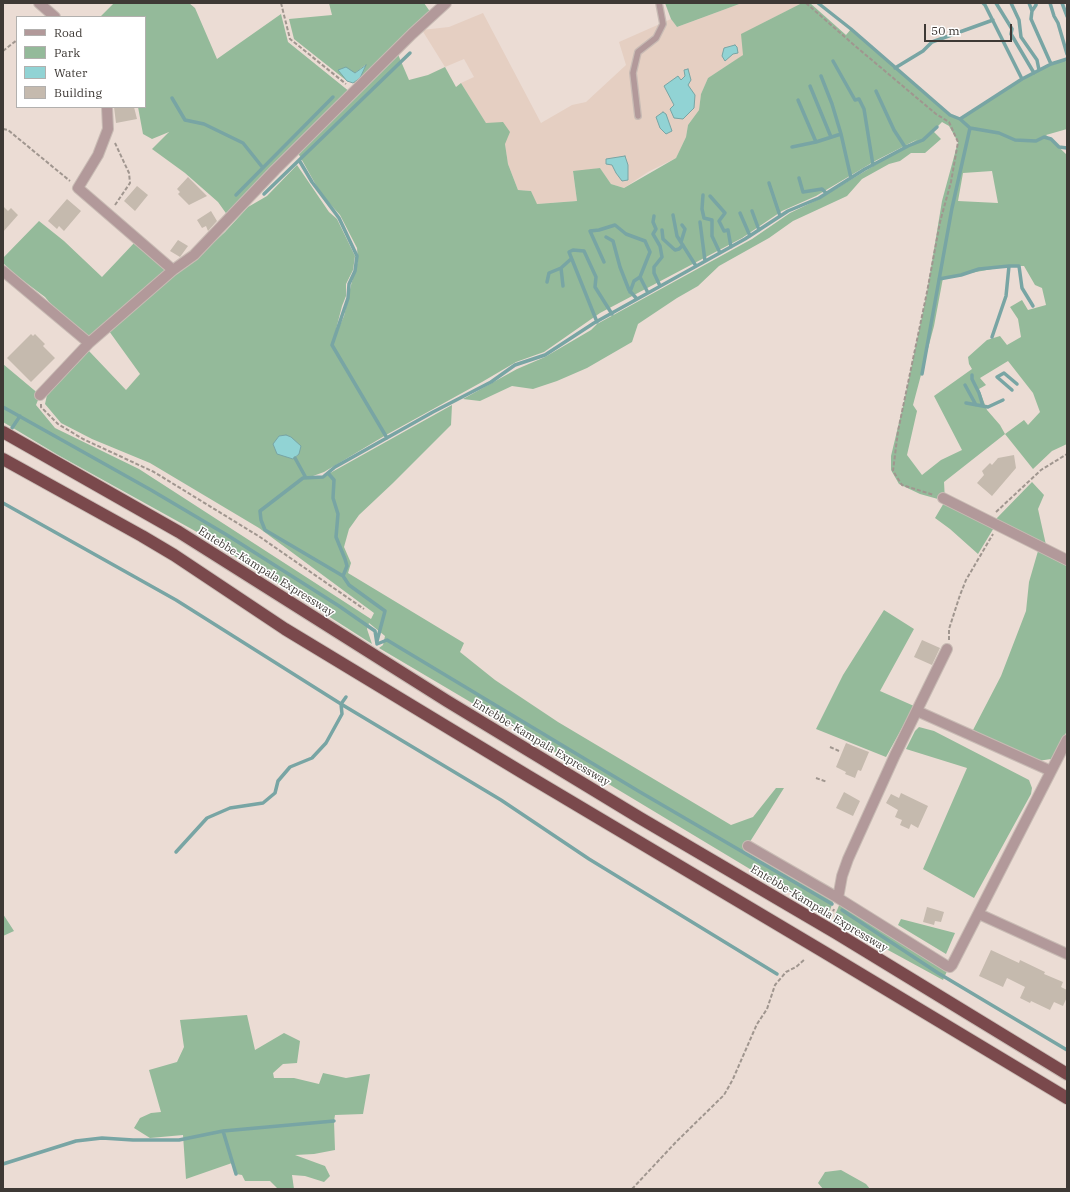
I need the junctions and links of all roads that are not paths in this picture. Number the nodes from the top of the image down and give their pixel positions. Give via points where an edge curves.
1 (39, 3) edge
2 (446, 3) edge
3 (659, 3) edge
4 (54, 16) edge
5 (107, 108) edge
6 (638, 116) dead end
7 (173, 270) junction
8 (3, 271) edge
9 (89, 343) junction
10 (40, 395) road end
11 (3, 432) edge
12 (3, 459) edge
13 (943, 498) road end
14 (1067, 560) edge
15 (947, 649) road end
16 (917, 711) junction
17 (1067, 740) edge
18 (1051, 771) junction
19 (748, 846) dead end
20 (838, 898) junction
21 (979, 914) junction
22 (1067, 954) edge
23 (1067, 1074) edge
24 (1067, 1098) edge

1 - 4 street
2 - 7 street via 354,91 194,255
3 - 6 lane via 663,24 656,38 638,52 633,73
5 - 7 street via 108,129 98,155 78,188
7 - 9 street
8 - 9 street
9 - 10 street
11 - 23 highway, Entebbe-Kampala Expressway via 179,532 454,705
12 - 24 highway via 174,555 292,633
13 - 14 street
15 - 16 street
16 - 18 street
16 - 20 street via 848,860
17 - 18 street
18 - 21 street
19 - 20 street
20 - 21 street via 948,967 952,965
21 - 22 street

